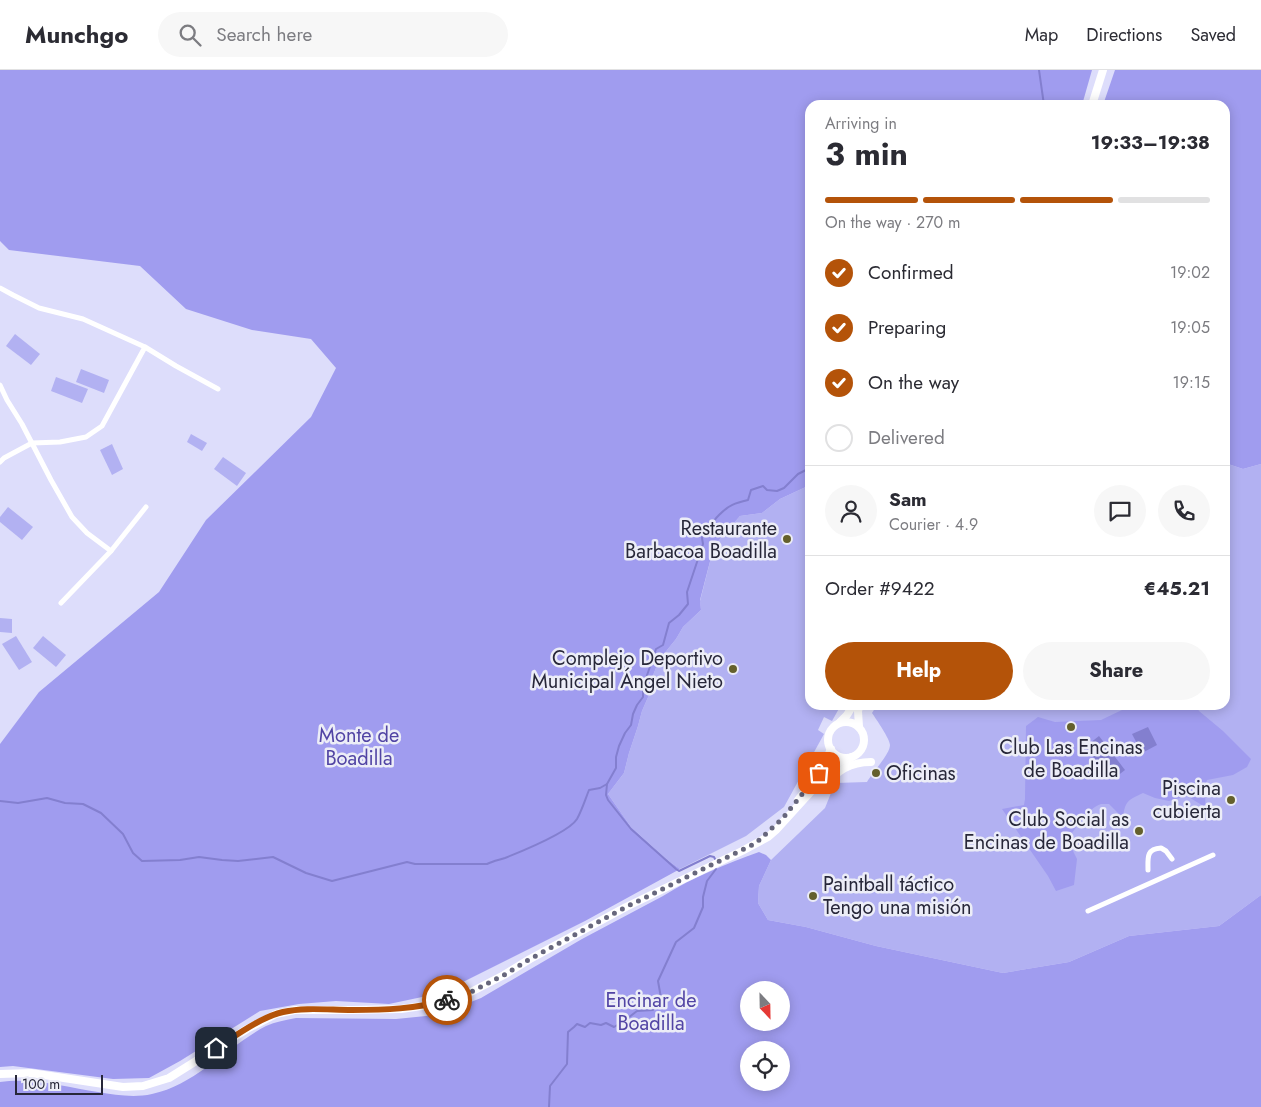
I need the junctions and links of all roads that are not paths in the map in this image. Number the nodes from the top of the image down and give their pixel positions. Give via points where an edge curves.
1 (1103, 70) edge
2 (1094, 100) edge
3 (0, 288) edge
4 (145, 347) junction
5 (0, 385) edge
6 (218, 389) dead end
7 (32, 444) junction
8 (0, 462) edge
9 (146, 507) dead end
10 (111, 551) junction
11 (61, 603) dead end
12 (850, 710) edge
13 (858, 710) edge
14 (840, 722) junction
15 (859, 727) junction
16 (831, 749) junction
17 (852, 757) junction
18 (871, 762) dead end
19 (776, 830) junction
20 (756, 843) junction
21 (1213, 854) dead end
22 (1172, 859) dead end
23 (1148, 870) dead end
24 (1088, 910) dead end
25 (0, 1074) edge

1 - 2 main road
3 - 4 street via 39,308 83,319
4 - 6 street
4 - 7 street via 102,426 86,437
5 - 7 street
7 - 8 street
7 - 10 street via 72,517
9 - 10 street
10 - 11 street
12 - 14 main road
13 - 15 main road
14 - 15 main road via 850,722
14 - 16 main road via 828,734
15 - 17 main road via 864,745
16 - 17 main road via 838,756
16 - 20 main road via 808,788
17 - 19 main road via 835,765
18 - 19 main road via 842,769
19 - 20 main road
20 - 25 main road via 626,907 469,993 446,1001 401,1009 276,1014 169,1078 143,1086 123,1087 30,1073
21 - 24 street
22 - 23 street via 1161,848 1152,850 1148,854

